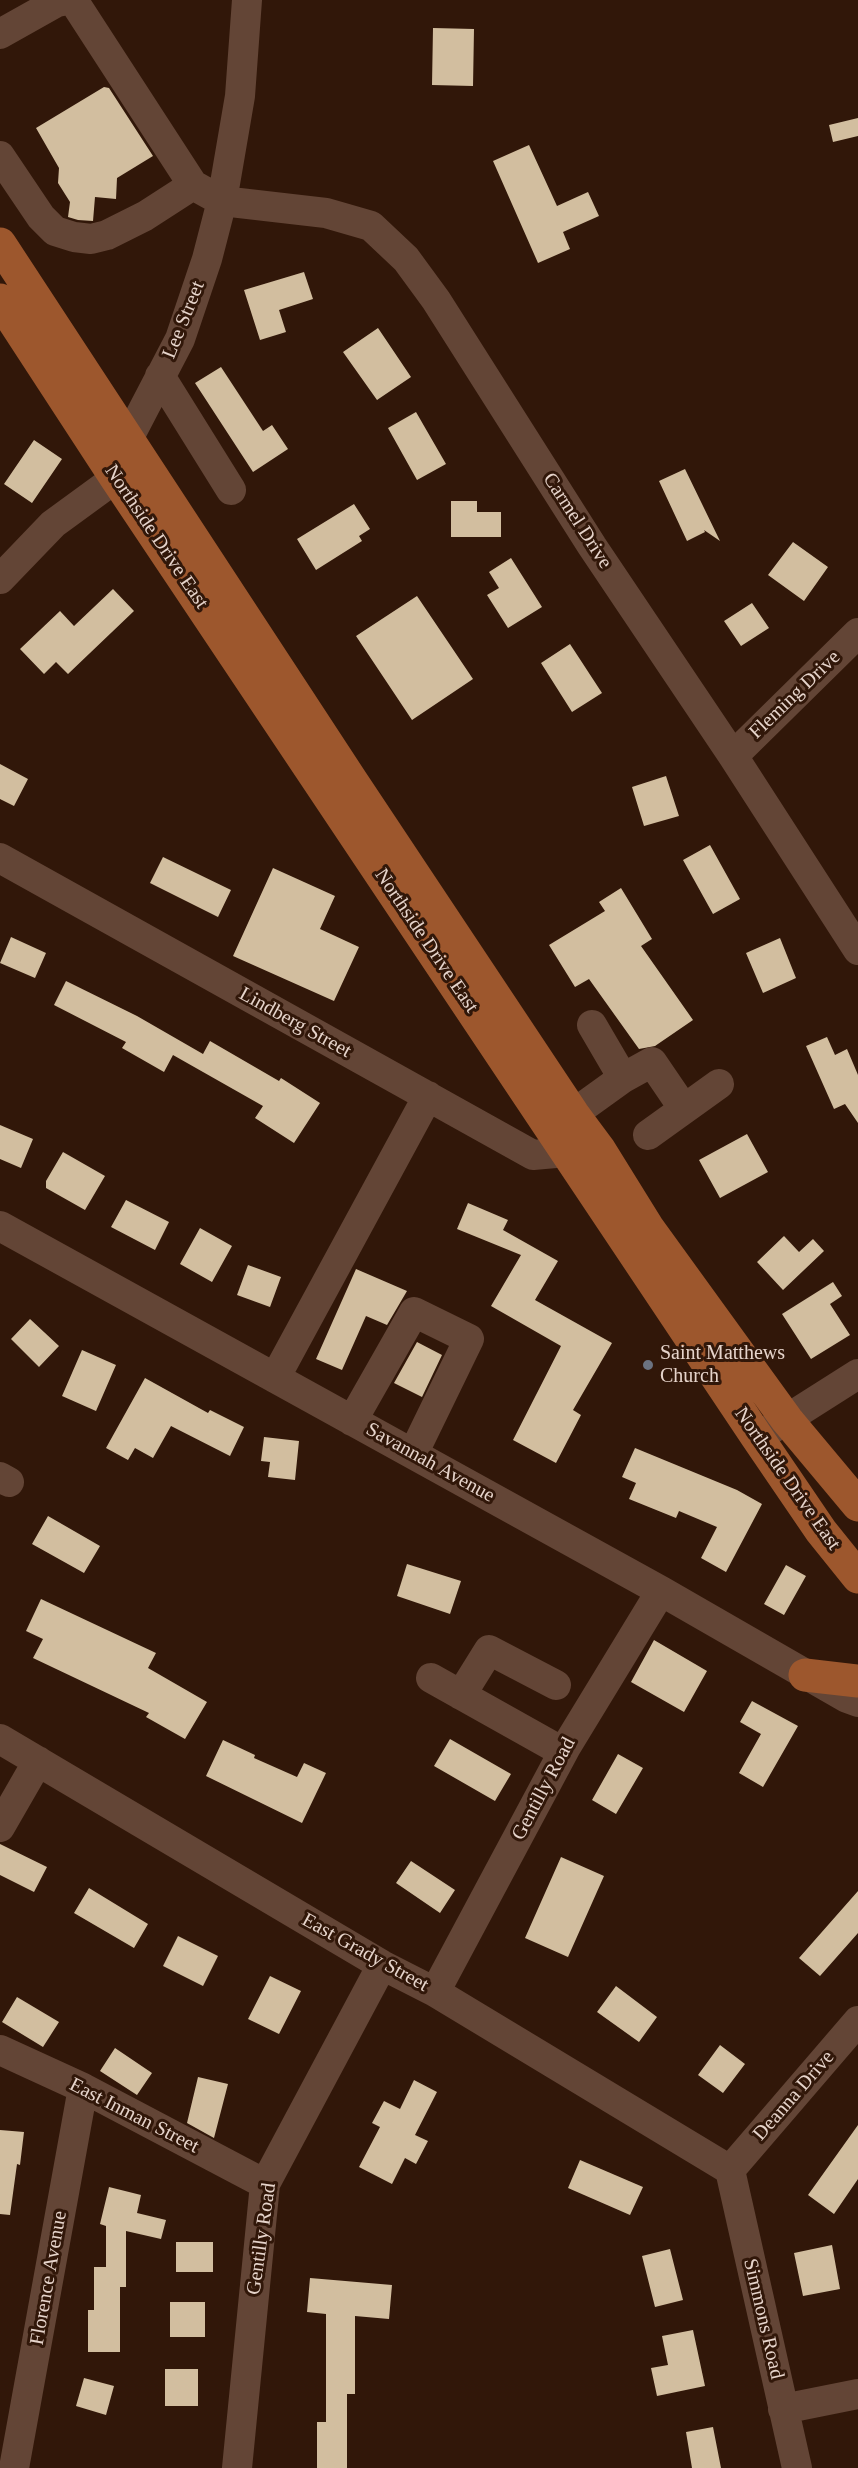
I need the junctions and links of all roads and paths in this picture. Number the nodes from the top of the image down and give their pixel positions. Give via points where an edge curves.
1 (68, 0) edge
2 (248, 0) edge
3 (0, 34) edge
4 (0, 156) edge
5 (193, 185) junction
6 (222, 201) junction
7 (0, 244) edge
8 (0, 300) edge
9 (160, 376) junction
10 (128, 439) junction
11 (116, 478) junction
12 (231, 490) dead end
13 (0, 579) edge
14 (858, 633) edge
15 (733, 756) junction
16 (0, 858) edge
17 (858, 950) edge
18 (592, 1026) dead end
19 (623, 1078) junction
20 (719, 1084) dead end
21 (428, 1096) junction
22 (684, 1109) junction
23 (573, 1114) junction
24 (648, 1135) dead end
25 (583, 1151) junction
26 (0, 1226) edge
27 (858, 1374) edge
28 (275, 1378) junction
29 (352, 1420) junction
30 (787, 1420) junction
31 (757, 1437) junction
32 (413, 1454) junction
33 (858, 1504) edge
34 (858, 1577) edge
35 (661, 1591) junction
36 (805, 1675) junction
37 (431, 1678) dead end
38 (858, 1681) edge
39 (556, 1685) dead end
40 (461, 1695) junction
41 (858, 1702) edge
42 (0, 1738) edge
43 (563, 1752) junction
44 (38, 1761) junction
45 (4, 1812) edge
46 (382, 1965) junction
47 (435, 1992) junction
48 (858, 2021) edge
49 (0, 2050) edge
50 (83, 2088) junction
51 (730, 2170) junction
52 (266, 2184) junction
53 (858, 2394) edge
54 (783, 2409) junction
55 (14, 2468) edge
56 (237, 2468) edge
57 (797, 2468) edge

1 - 3 street via 57,2
1 - 5 street via 75,3
2 - 6 street, Lee Street via 240,96
4 - 5 street via 41,217 55,231 74,237 91,239 106,235
5 - 6 street
6 - 9 street, Lee Street via 180,339
6 - 15 street, Carmel Drive via 326,213 371,226 406,259
7 - 10 main road, Northside Drive East
8 - 11 main road, Northside Drive East
9 - 10 street, Lee Street
9 - 12 street
10 - 11 street, Lee Street
10 - 23 main road, Northside Drive East
11 - 13 street via 53,525
11 - 25 main road, Northside Drive East
14 - 15 street, Fleming Drive
15 - 17 street, Carmel Drive
16 - 21 street, Lindberg Street
18 - 19 street
19 - 22 street via 652,1062
19 - 23 street
20 - 22 street
21 - 25 street, Lindberg Street via 533,1155
21 - 28 street
22 - 24 street
23 - 25 main road, Northside Drive East
25 - 30 main road, Northside Drive East via 648,1228
25 - 31 main road, Northside Drive East
26 - 28 street, Savannah Avenue
27 - 30 street
28 - 29 street, Savannah Avenue
29 - 32 street, Savannah Avenue
29 - 32 street via 414,1312 469,1339
30 - 31 street
30 - 33 main road, Northside Drive East
31 - 34 main road, Northside Drive East via 821,1531
32 - 35 street, Savannah Avenue
35 - 36 street, Savannah Avenue
35 - 43 street, Gentilly Road
36 - 38 main road
36 - 41 street, Savannah Avenue
37 - 40 street
39 - 40 street via 489,1650
40 - 43 street
42 - 44 street, East Grady Street
43 - 47 street, Gentilly Road
44 - 45 street
44 - 46 street, East Grady Street
46 - 47 street, East Grady Street
46 - 52 street, Gentilly Road
47 - 51 street, East Grady Street
48 - 51 street, Deanna Drive
49 - 50 street, East Inman Street
50 - 52 street, East Inman Street
50 - 55 street, Florence Avenue
51 - 54 street, Simmons Road
52 - 56 street, Gentilly Road
53 - 54 street
54 - 57 street, Simmons Road

